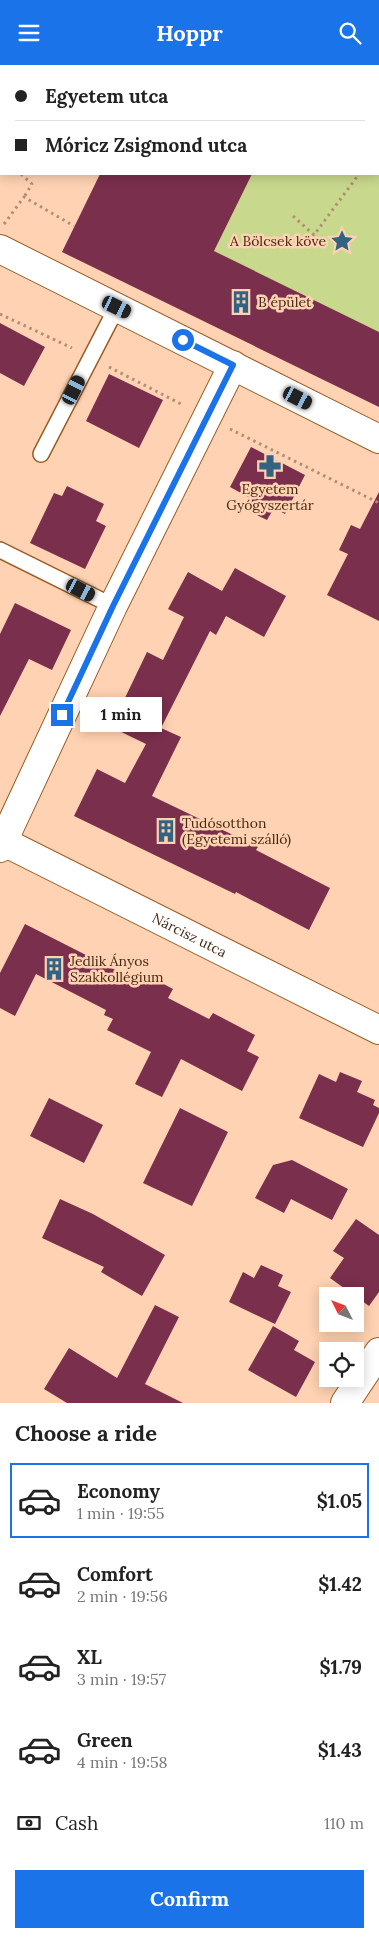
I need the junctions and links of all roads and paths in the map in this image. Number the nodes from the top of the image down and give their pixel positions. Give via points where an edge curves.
1 (22, 175) edge
2 (358, 175) edge
3 (24, 197) junction
4 (293, 216) dead end
5 (74, 227) dead end
6 (1, 238) edge
7 (117, 307) junction
8 (233, 365) junction
9 (223, 425) dead end
10 (379, 439) edge
11 (41, 455) dead end
12 (379, 503) edge
13 (0, 550) edge
14 (113, 606) junction
15 (1, 843) edge
16 (379, 1030) edge
17 (379, 1352) edge
18 (345, 1403) edge

1 - 3 path via 32,184
2 - 4 path via 314,235
3 - 5 path
3 - 6 path
6 - 7 street
7 - 8 street
7 - 11 lane
8 - 10 street
8 - 14 street
9 - 12 path
13 - 14 lane
14 - 15 street
15 - 16 street, Nárcisz utca
17 - 18 street

